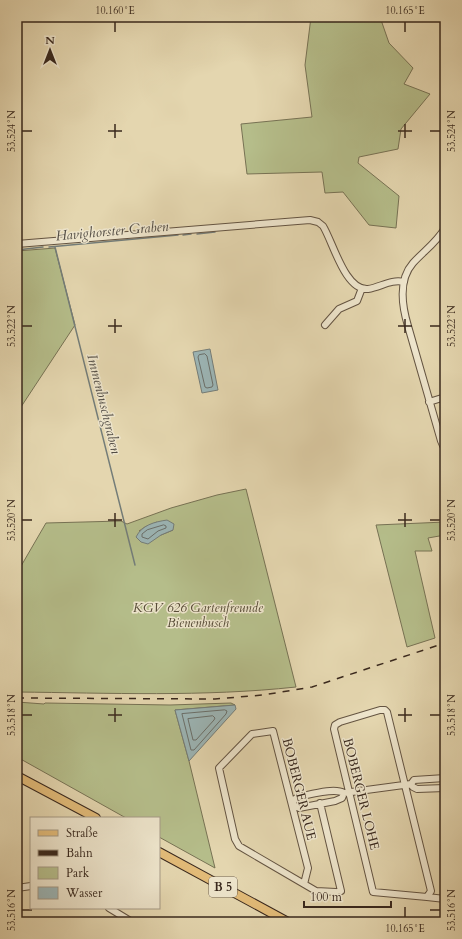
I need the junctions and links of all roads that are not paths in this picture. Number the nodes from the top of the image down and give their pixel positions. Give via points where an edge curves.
1 (445, 230) edge
2 (17, 244) edge
3 (404, 282) junction
4 (362, 288) junction
5 (325, 325) dead end
6 (445, 397) edge
7 (429, 402) junction
8 (445, 450) edge
9 (17, 776) edge
10 (445, 778) edge
11 (408, 784) junction
12 (445, 788) edge
13 (346, 793) junction
14 (292, 804) junction
15 (320, 804) junction
16 (94, 817) edge
17 (160, 853) edge
18 (304, 884) junction
19 (30, 886) edge
20 (17, 888) edge
21 (427, 897) junction
22 (445, 899) edge
23 (111, 909) edge
24 (132, 922) edge
25 (288, 922) edge

1 - 3 street via 412,265
2 - 4 street via 310,220 320,223 346,275
3 - 4 street via 394,281
3 - 7 street via 405,316
4 - 5 street via 357,301 342,308
6 - 7 street
7 - 8 street
9 - 16 main road
10 - 11 street via 414,780
11 - 12 street via 417,789
11 - 13 street
11 - 13 street, BOBERGER LOHE via 387,712 380,710 335,725
11 - 21 street, BOBERGER LOHE via 431,891
13 - 14 street via 334,790 298,797
13 - 15 street via 342,798
13 - 21 street, BOBERGER LOHE via 373,892
14 - 15 street via 299,808
14 - 18 street, BOBERGER AUE via 308,868
14 - 18 street, BOBERGER AUE via 273,731 252,734 219,768 238,846
15 - 18 street, BOBERGER AUE via 338,892 316,891
17 - 25 main road, B 5
19 - 20 street
21 - 22 street, BOBERGER LOHE
23 - 24 street

